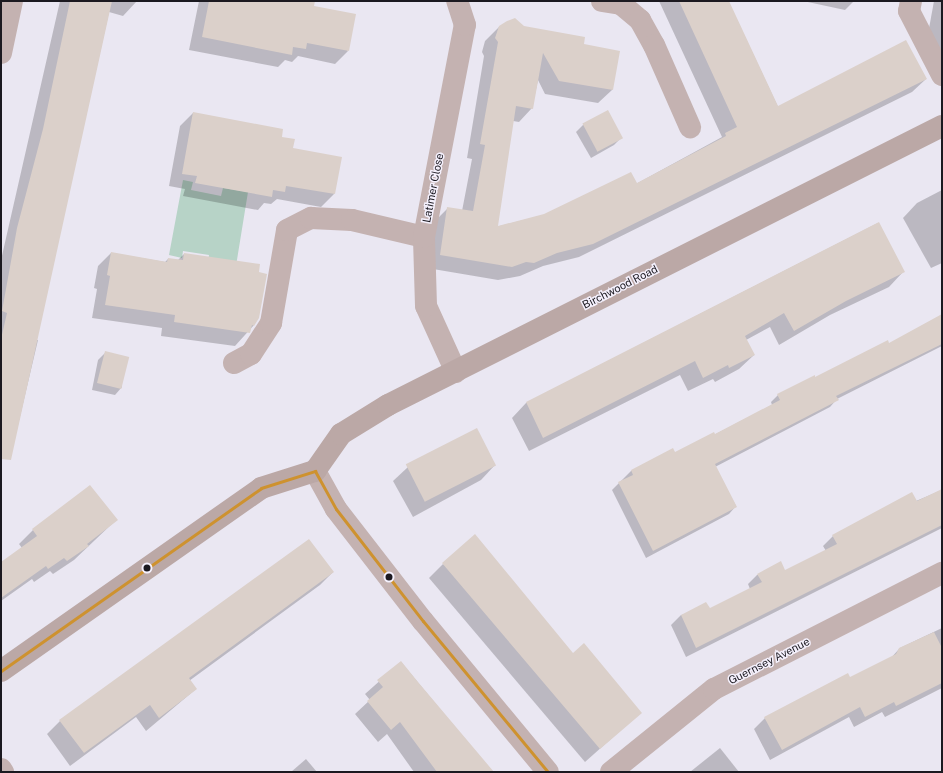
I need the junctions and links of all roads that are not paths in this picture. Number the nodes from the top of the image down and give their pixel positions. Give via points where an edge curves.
1 (12, 1) edge
2 (457, 1) edge
3 (602, 1) edge
4 (911, 1) edge
5 (1, 53) edge
6 (942, 75) edge
7 (942, 126) edge
8 (690, 127) dead end
9 (424, 237) junction
10 (234, 363) dead end
11 (456, 372) junction
12 (315, 471) junction
13 (942, 573) edge
14 (1, 671) edge
15 (1, 769) edge
16 (3, 772) edge
17 (548, 772) edge
18 (611, 772) edge

1 - 5 street
2 - 9 street, Latimer Close via 465,25
3 - 8 street via 621,4 640,20 654,45
4 - 6 street via 909,11
7 - 11 street, Birchwood Road
9 - 10 street via 352,220 311,218 287,230 271,323 251,354
9 - 11 street, Latimer Close via 426,306
11 - 12 street, Birchwood Road via 388,405 341,434
12 - 14 street via 261,488
12 - 17 street via 336,509 423,621
13 - 18 street, Guernsey Avenue via 714,689
15 - 16 street

